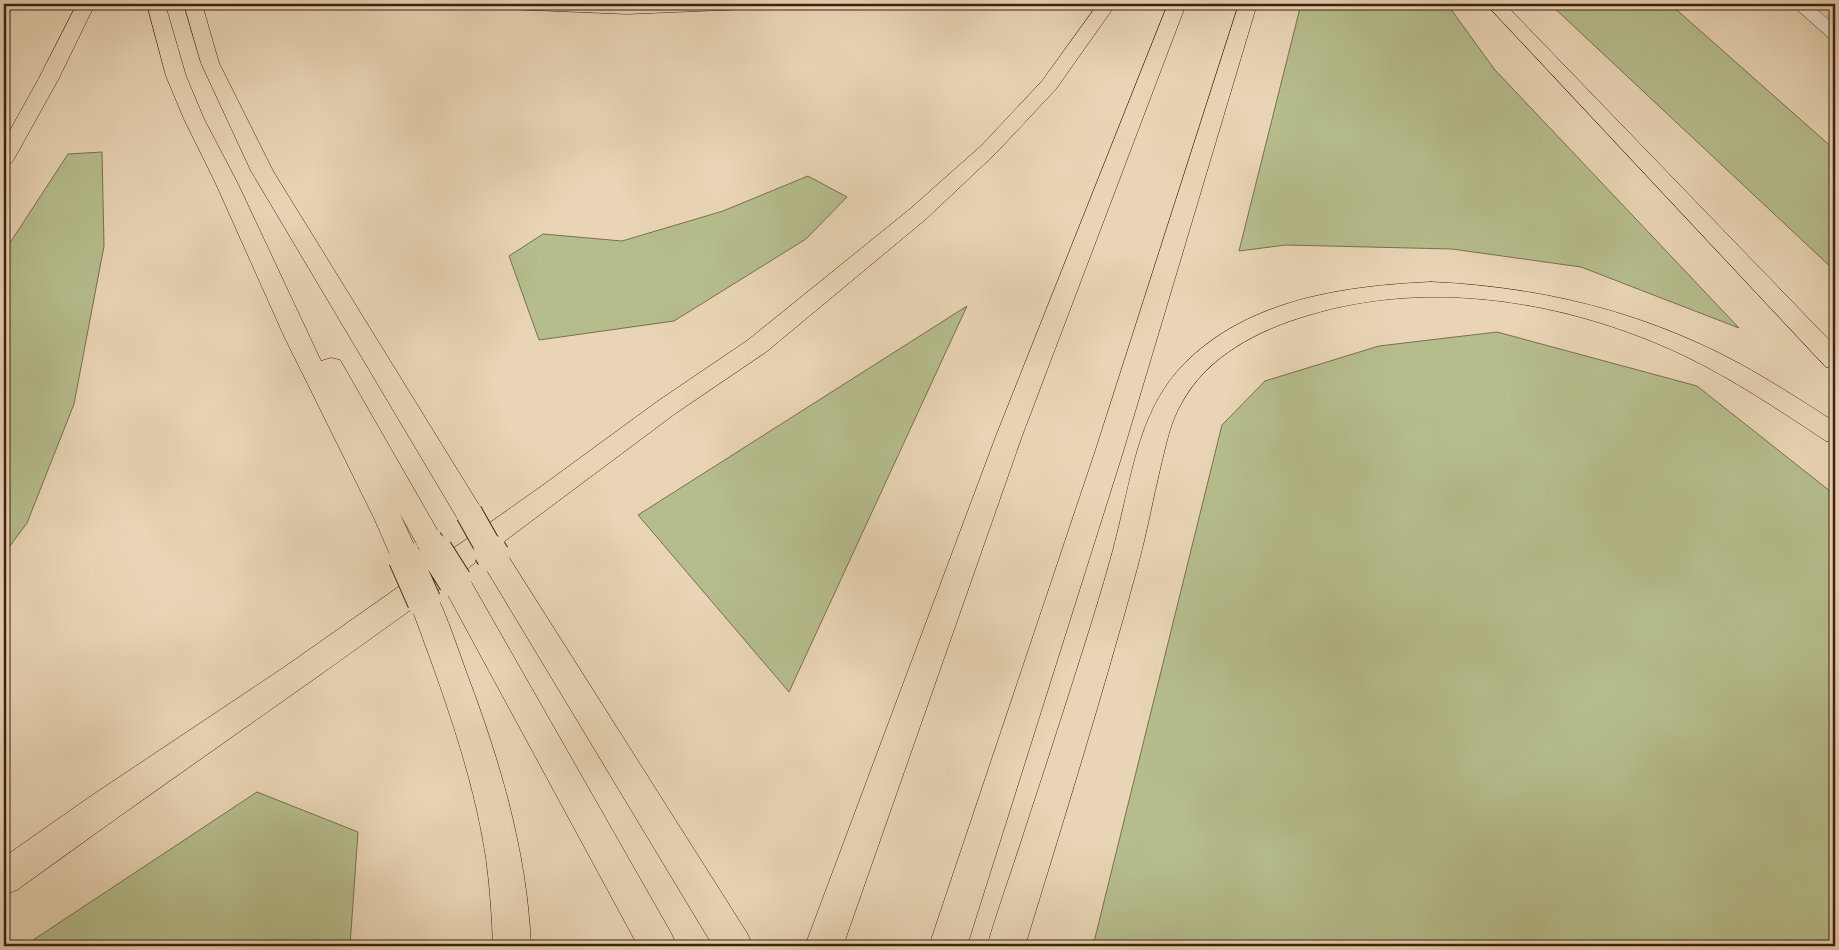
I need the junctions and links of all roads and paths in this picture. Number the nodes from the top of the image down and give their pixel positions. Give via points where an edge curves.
1 (86, 4) edge
2 (156, 4) edge
3 (193, 4) edge
4 (506, 4) edge
5 (747, 4) edge
6 (1108, 4) edge
7 (1177, 4) edge
8 (1248, 4) edge
9 (1495, 4) edge
10 (1800, 4) edge
11 (1835, 34) edge
12 (4, 159) edge
13 (227, 184) junction
14 (1835, 361) edge
15 (1835, 434) edge
16 (4, 878) edge
17 (512, 946) edge
18 (658, 946) edge
19 (734, 946) edge
20 (824, 946) edge
21 (948, 946) edge
22 (1006, 946) edge

1 - 12 highway
2 - 13 highway via 176,76
3 - 19 highway, bridge via 210,63 262,171 493,556
4 - 5 highway via 645,10
6 - 16 highway via 1049,85 989,149 918,214 757,346 667,407 302,672 102,807
7 - 20 highway via 1010,436
8 - 21 highway via 1108,452
9 - 14 highway
10 - 11 lane
13 - 17 highway, bridge via 296,336 388,518 424,601 471,728 505,860
13 - 18 highway, bridge via 455,581
15 - 22 highway via 1732,371 1672,341 1599,314 1551,302 1495,293 1388,292 1338,297 1253,325 1221,345 1183,382 1166,408 1092,675

